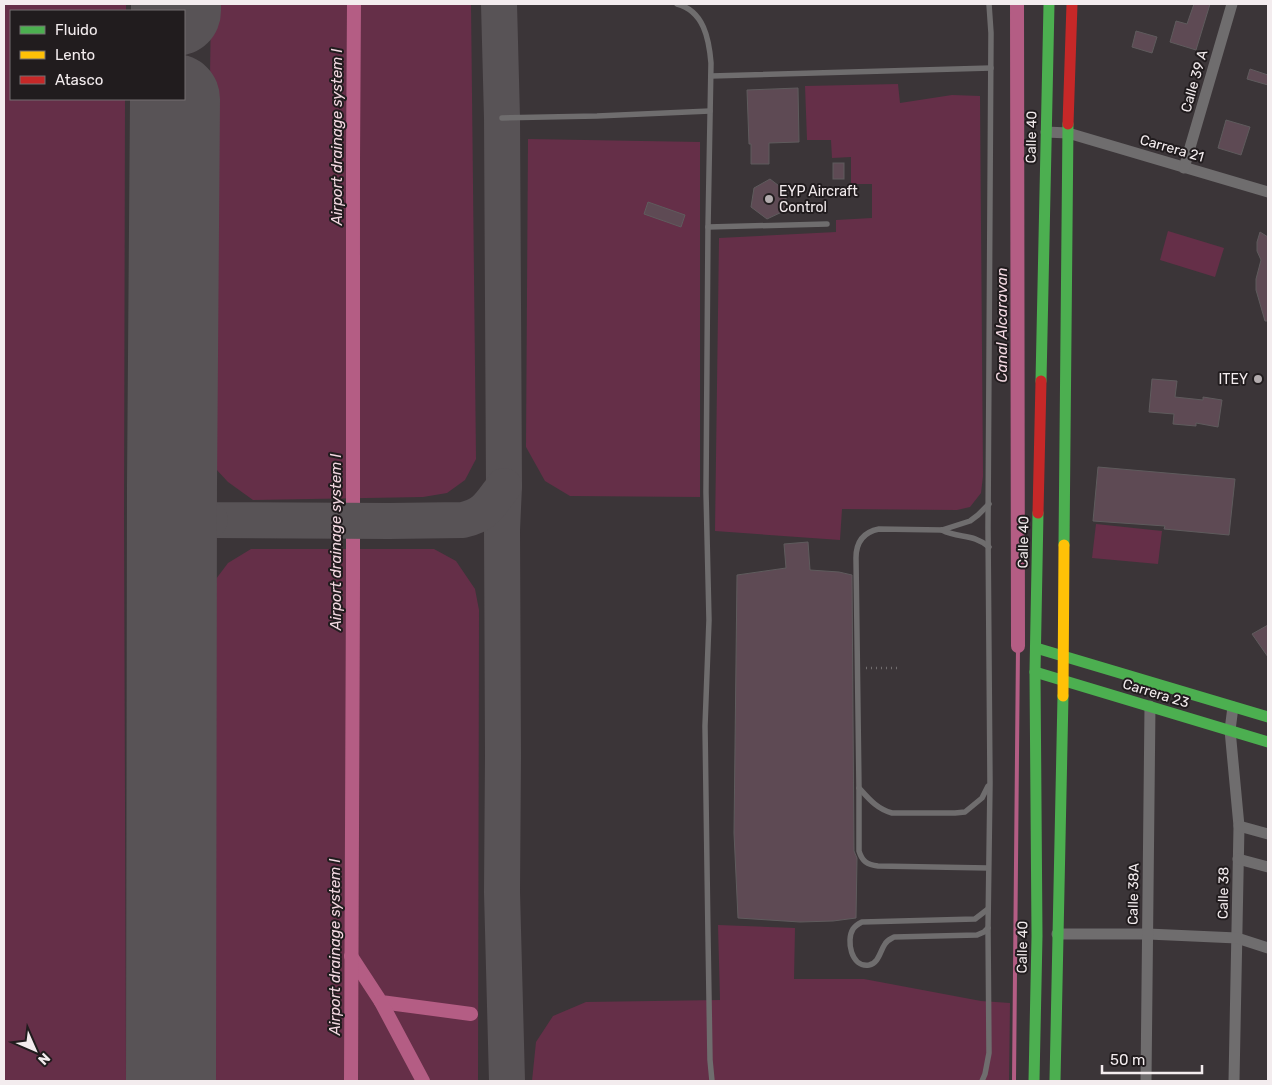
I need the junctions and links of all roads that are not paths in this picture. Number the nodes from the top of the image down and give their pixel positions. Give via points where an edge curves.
1 (677, 4) edge
2 (989, 4) edge
3 (1049, 4) edge
4 (1072, 4) edge
5 (1232, 4) edge
6 (991, 68) junction
7 (711, 76) junction
8 (710, 111) junction
9 (502, 118) dead end
10 (1046, 132) junction
11 (1068, 133) junction
12 (1184, 168) junction
13 (1268, 192) edge
14 (827, 224) dead end
15 (708, 227) junction
16 (989, 504) junction
17 (942, 530) junction
18 (989, 547) junction
19 (1036, 648) junction
20 (1063, 656) junction
21 (1035, 672) junction
22 (1063, 680) junction
23 (1150, 706) junction
24 (1232, 707) junction
25 (1268, 717) edge
26 (1230, 730) junction
27 (1268, 742) edge
28 (990, 784) junction
29 (860, 788) junction
30 (1239, 826) junction
31 (1268, 834) edge
32 (1238, 859) junction
33 (1268, 867) edge
34 (988, 868) junction
35 (988, 909) junction
36 (988, 928) junction
37 (1057, 934) junction
38 (1148, 934) junction
39 (1237, 938) junction
40 (1268, 948) edge
41 (712, 1081) edge
42 (982, 1081) edge
43 (1034, 1081) edge
44 (1055, 1081) edge
45 (1146, 1081) edge
46 (1234, 1081) edge

1 - 7 lane via 695,14 702,24 709,41
2 - 6 lane
3 - 10 main road, Calle 40
4 - 11 main road
5 - 12 street, Calle 39 A
6 - 7 lane
6 - 16 lane
7 - 8 lane
8 - 9 lane
8 - 15 lane
10 - 11 street, Carrera 21
10 - 19 main road, Calle 40
11 - 12 street, Carrera 21
11 - 20 main road
12 - 13 street, Carrera 21
14 - 15 lane
15 - 41 lane via 706,492 709,620 705,726
16 - 17 lane via 970,521
16 - 18 lane
17 - 18 lane via 977,539
17 - 29 lane via 879,529 862,538 856,551
18 - 28 lane
19 - 20 main road, Carrera 23
19 - 21 main road, Calle 40
20 - 22 main road
20 - 24 main road, Carrera 23
21 - 22 main road, Carrera 23
21 - 43 main road, Calle 40 via 1037,936
22 - 23 main road, Carrera 23
22 - 37 main road
23 - 26 main road, Carrera 23
23 - 38 street, Calle 38A
24 - 25 main road, Carrera 23
24 - 26 street, Calle 38
26 - 27 main road, Carrera 23
26 - 30 street, Calle 38
28 - 29 lane via 971,808 955,813 884,811
28 - 34 lane
29 - 34 lane via 859,851 871,866
30 - 31 street
30 - 32 street, Calle 38
32 - 33 street
32 - 39 street, Calle 38
34 - 35 lane
35 - 36 lane
35 - 36 lane via 975,919 862,922 853,928 850,951 856,961 868,965 875,961 885,943 894,937 977,935
36 - 42 lane via 989,1053
37 - 38 street
37 - 44 main road
38 - 39 street
38 - 45 street, Calle 38A
39 - 40 street
39 - 46 street, Calle 38

